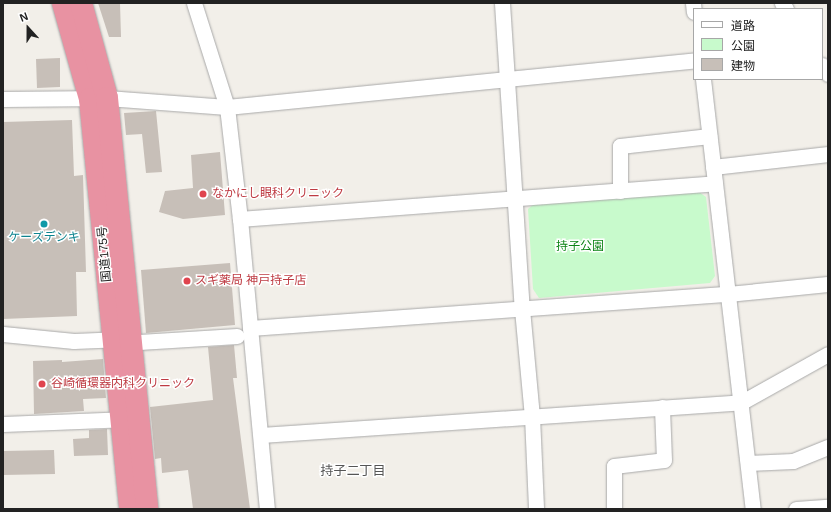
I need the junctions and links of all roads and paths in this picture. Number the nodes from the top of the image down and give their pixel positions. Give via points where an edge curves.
1 (63, 3) edge
2 (81, 3) edge
3 (194, 3) edge
4 (502, 3) edge
5 (693, 60) edge
6 (508, 79) junction
7 (703, 80) edge
8 (3, 99) edge
9 (99, 99) junction
10 (227, 107) junction
11 (709, 136) junction
12 (828, 154) edge
13 (713, 167) junction
14 (714, 183) junction
15 (620, 191) junction
16 (515, 199) junction
17 (240, 219) junction
18 (828, 284) edge
19 (728, 294) junction
20 (522, 309) junction
21 (250, 328) junction
22 (3, 334) edge
23 (237, 336) dead end
24 (128, 340) junction
25 (828, 354) edge
26 (742, 402) junction
27 (662, 407) junction
28 (532, 416) junction
29 (130, 419) junction
30 (3, 424) edge
31 (261, 436) junction
32 (828, 447) edge
33 (748, 463) junction
34 (828, 507) edge
35 (130, 509) edge
36 (147, 509) edge
37 (267, 509) edge
38 (536, 509) edge
39 (614, 509) edge
40 (752, 509) edge
41 (796, 509) edge

1 - 9 highway, 国道175号
2 - 9 highway, 国道175号
3 - 10 street
4 - 6 street
5 - 6 street
6 - 10 street
6 - 16 street
7 - 11 street
8 - 9 street
9 - 10 street
9 - 24 highway, 国道175号
10 - 17 street
11 - 13 street
11 - 15 street via 620,146
12 - 13 street
13 - 14 street
14 - 15 street
14 - 19 street
15 - 16 street
16 - 17 street
16 - 20 street
17 - 21 street
18 - 19 street
19 - 20 street
19 - 26 street
20 - 21 street
20 - 28 street
21 - 31 street
22 - 24 street via 74,342
23 - 24 street
24 - 29 highway, 国道175号
25 - 26 street
26 - 27 street
26 - 33 street
27 - 28 street
27 - 39 street via 664,460 614,466
28 - 31 street
28 - 38 street
29 - 30 street
29 - 35 highway, 国道175号
29 - 36 highway, 国道175号
31 - 37 street
32 - 33 street via 792,461
33 - 40 street
34 - 41 street

